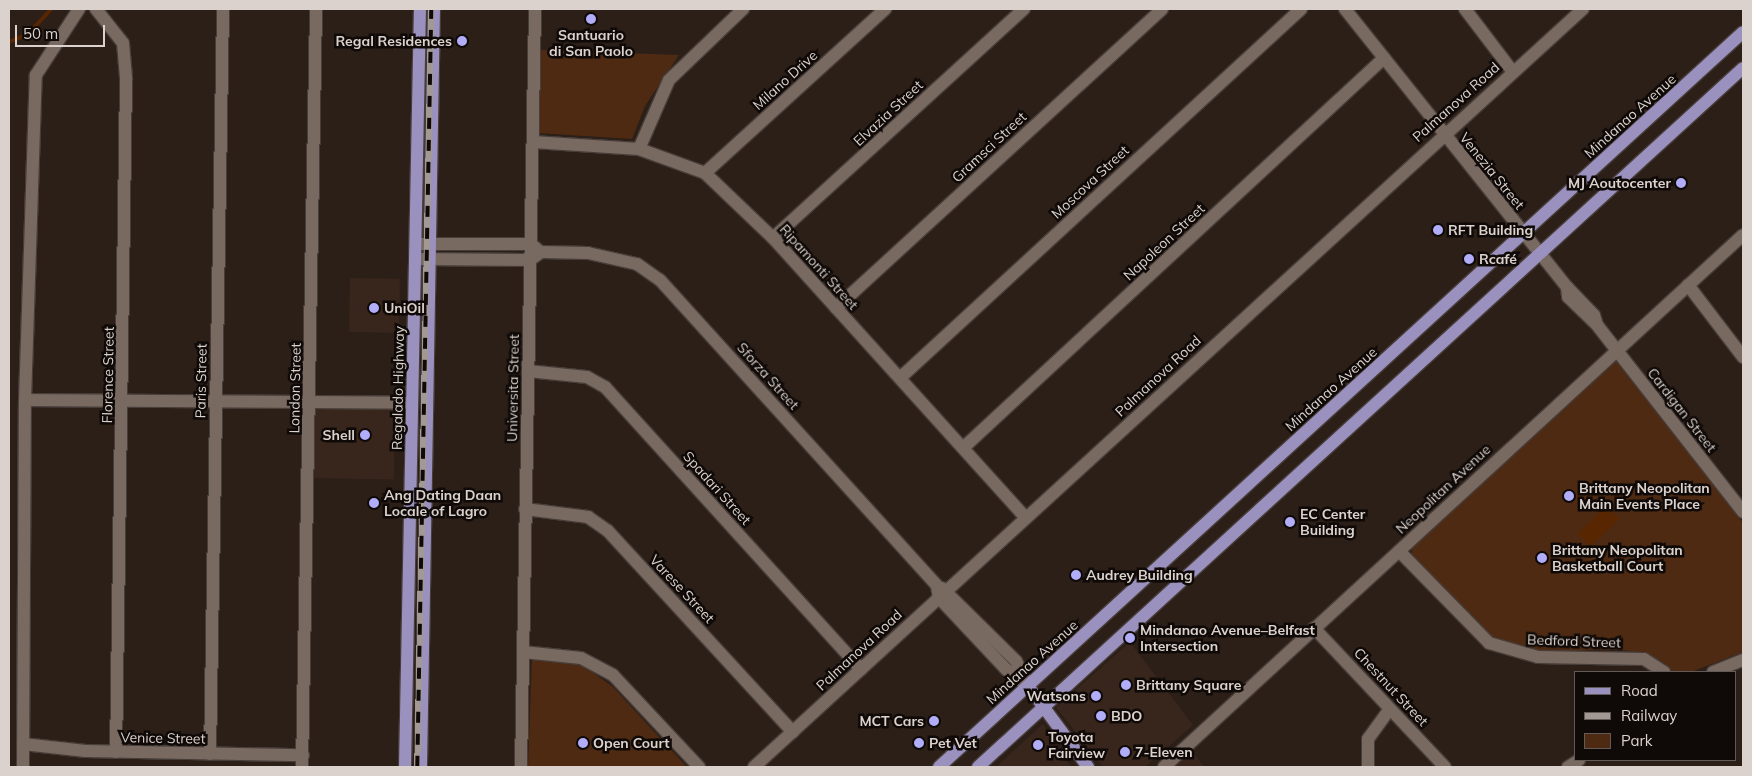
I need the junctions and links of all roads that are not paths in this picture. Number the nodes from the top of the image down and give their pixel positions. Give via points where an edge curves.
1 (79, 9) edge
2 (96, 9) edge
3 (223, 9) edge
4 (316, 9) edge
5 (420, 9) edge
6 (434, 9) edge
7 (534, 9) edge
8 (742, 9) edge
9 (885, 9) edge
10 (1024, 9) edge
11 (1162, 9) edge
12 (1301, 9) edge
13 (1346, 9) edge
14 (1465, 9) edge
15 (1583, 9) edge
16 (1743, 32) edge
17 (1384, 58) junction
18 (1743, 68) edge
19 (1513, 72) junction
20 (1443, 134) junction
21 (533, 142) junction
22 (639, 149) junction
23 (705, 173) junction
24 (1523, 234) junction
25 (1743, 234) edge
26 (773, 238) junction
27 (416, 244) junction
28 (430, 244) junction
29 (459, 244) junction
30 (530, 244) junction
31 (541, 252) junction
32 (1540, 254) junction
33 (416, 259) junction
34 (430, 260) junction
35 (459, 260) junction
36 (530, 260) junction
37 (1688, 286) junction
38 (836, 308) junction
39 (1617, 350) junction
40 (1743, 357) edge
41 (528, 371) junction
42 (900, 378) junction
43 (25, 400) junction
44 (122, 400) junction
45 (216, 401) junction
46 (310, 402) junction
47 (412, 403) junction
48 (963, 448) junction
49 (526, 508) junction
50 (1743, 512) edge
51 (1026, 518) junction
52 (1399, 551) junction
53 (941, 591) junction
54 (1314, 628) junction
55 (523, 652) junction
56 (1743, 660) edge
57 (861, 669) junction
58 (1662, 671) edge
59 (1716, 671) edge
60 (1028, 686) junction
61 (1045, 706) junction
62 (1390, 709) junction
63 (792, 732) junction
64 (23, 744) junction
65 (116, 752) junction
66 (210, 754) junction
67 (303, 761) edge
68 (23, 767) edge
69 (405, 767) edge
70 (421, 767) edge
71 (521, 767) edge
72 (699, 767) edge
73 (754, 767) edge
74 (939, 767) edge
75 (978, 767) edge
76 (1088, 767) edge
77 (1164, 767) edge
78 (1368, 767) edge
79 (1445, 767) edge

1 - 43 street via 36,75
2 - 44 street, Florence Street via 116,30 125,60
3 - 45 street, Paris Street
4 - 46 street, London Street
5 - 27 main road, Regalado Highway
6 - 28 main road
7 - 21 street, Universita Street
8 - 22 street via 669,80
9 - 23 street, Milano Drive
10 - 26 street, Elvazia Street
11 - 38 street, Gramsci Street
12 - 42 street, Moscova Street
13 - 17 street, Venezia Street
14 - 19 street
15 - 19 street, Palmanova Road
16 - 24 main road, Mindanao Avenue
17 - 20 street, Venezia Street
17 - 48 street, Napoleon Street
18 - 32 main road
19 - 20 street, Palmanova Road
20 - 24 street, Venezia Street
20 - 51 street, Palmanova Road
21 - 22 street, Ripamonti Street
21 - 30 street, Universita Street
22 - 23 street, Ripamonti Street
23 - 26 street, Ripamonti Street
24 - 32 street, Cardigan Street
24 - 60 main road, Mindanao Avenue
25 - 37 street, Neopolitan Avenue
26 - 38 street, Ripamonti Street
27 - 28 street
27 - 33 main road, Regalado Highway
28 - 29 street
28 - 34 main road
29 - 30 street
29 - 35 street
30 - 31 street
30 - 36 street, Universita Street
31 - 36 street
31 - 53 street, Sforza Street via 614,256 660,280
32 - 39 street, Cardigan Street via 1584,302
32 - 61 main road
33 - 34 street
33 - 47 main road, Regalado Highway
34 - 35 street
34 - 70 main road
35 - 36 street
36 - 41 street, Universita Street
37 - 39 street, Neopolitan Avenue
37 - 40 street
38 - 42 street, Ripamonti Street
39 - 50 street, Cardigan Street
39 - 52 street, Neopolitan Avenue
41 - 49 street, Universita Street
41 - 57 street, Spadari Street via 587,377 605,387
42 - 48 street, Ripamonti Street
43 - 44 street
43 - 64 street
44 - 45 street
44 - 65 street, Florence Street
45 - 46 street
45 - 66 street, Paris Street
46 - 47 street
46 - 67 street, London Street
47 - 69 main road, Regalado Highway
48 - 51 street, Ripamonti Street
49 - 55 street, Universita Street
49 - 63 street, Varese Street via 588,517 608,532
51 - 53 street, Palmanova Road
52 - 54 street, Neopolitan Avenue
52 - 58 street, Bedford Street via 1489,644 1538,657 1644,659
53 - 57 street, Palmanova Road
53 - 60 street, Sforza Street via 1016,661
54 - 62 street, Chestnut Street
54 - 77 street, Neopolitan Avenue
55 - 71 street, Universita Street
55 - 72 street via 581,658 614,675
56 - 59 street
57 - 63 street, Palmanova Road
60 - 61 main road
60 - 74 main road, Mindanao Avenue
61 - 75 main road
61 - 76 main road
62 - 78 street via 1368,739
62 - 79 street, Chestnut Street
63 - 73 street, Palmanova Road
64 - 65 street, Venice Street
64 - 68 street
65 - 66 street, Venice Street
66 - 67 street, Venice Street

